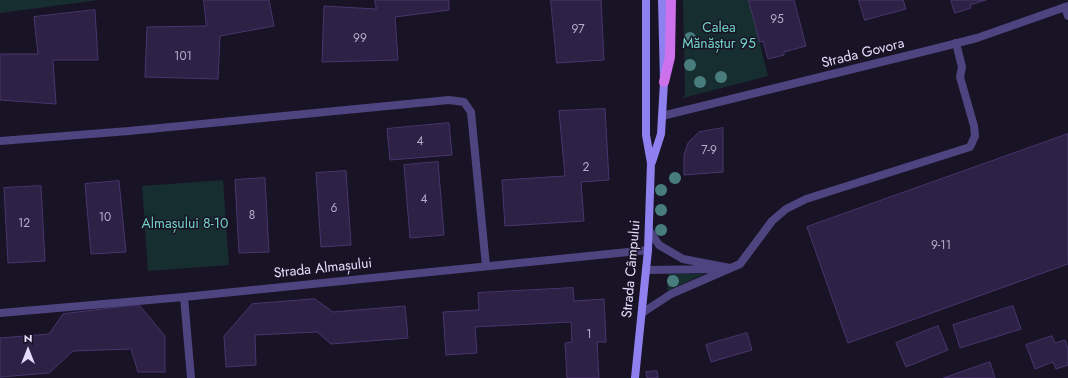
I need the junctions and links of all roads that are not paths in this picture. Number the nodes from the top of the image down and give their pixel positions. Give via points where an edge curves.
1 (646, 0) edge
2 (662, 0) edge
3 (671, 0) edge
4 (1066, 7) edge
5 (1068, 16) edge
6 (956, 43) junction
7 (664, 82) junction
8 (662, 116) junction
9 (0, 141) edge
10 (652, 163) junction
11 (649, 230) junction
12 (648, 250) junction
13 (486, 266) junction
14 (730, 268) junction
15 (646, 270) junction
16 (184, 297) junction
17 (0, 313) edge
18 (642, 313) junction
19 (191, 378) edge
20 (635, 378) edge

1 - 10 main road, Strada Câmpului via 646,135
2 - 7 main road, Strada Câmpului
3 - 7 main road via 670,57
4 - 5 street
4 - 6 street, Strada Govora
6 - 8 street, Strada Govora
6 - 14 street via 962,67 960,77 974,126 975,136 970,147 806,199 786,209 772,221 740,264
7 - 8 main road, Strada Câmpului
8 - 10 main road, Strada Câmpului via 661,134
9 - 13 street via 449,100 464,102 471,112
10 - 11 main road, Strada Câmpului
11 - 12 main road, Strada Câmpului
11 - 14 street via 658,245 683,259
12 - 13 street, Strada Almașului
12 - 15 main road, Strada Câmpului
13 - 16 street, Strada Almașului
14 - 15 street
14 - 18 street via 671,294
15 - 18 main road, Strada Câmpului
16 - 17 street, Strada Almașului
16 - 19 street
18 - 20 main road, Strada Câmpului

